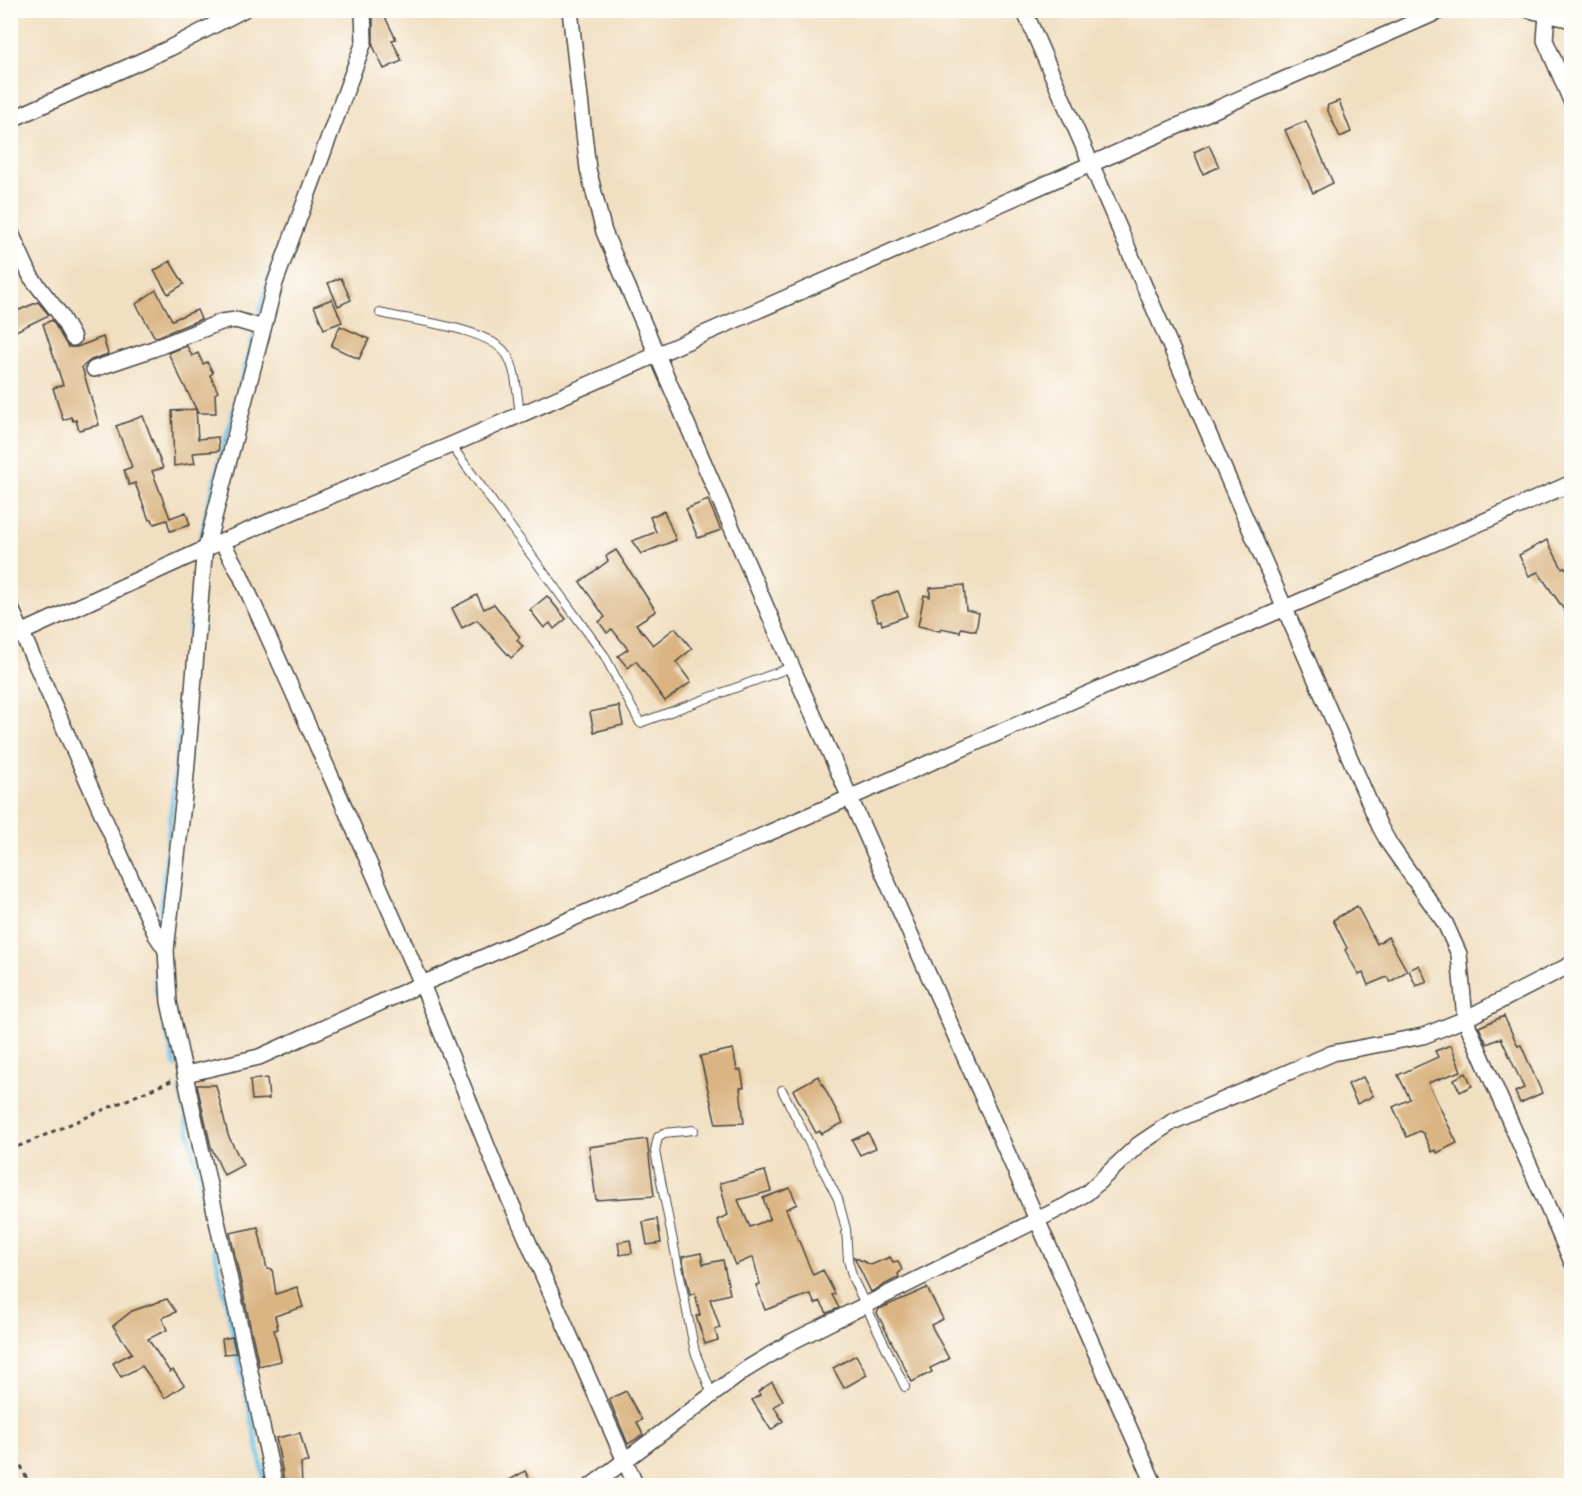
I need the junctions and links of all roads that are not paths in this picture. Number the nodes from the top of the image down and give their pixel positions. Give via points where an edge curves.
1 (243, 10) edge
2 (363, 10) edge
3 (570, 10) edge
4 (1024, 10) edge
5 (1442, 10) edge
6 (1529, 10) edge
7 (1547, 15) junction
8 (1572, 20) edge
9 (1572, 103) edge
10 (10, 120) edge
11 (1091, 164) junction
12 (10, 231) edge
13 (380, 313) dead end
14 (263, 328) junction
15 (73, 338) dead end
16 (656, 355) junction
17 (94, 369) dead end
18 (520, 414) junction
19 (451, 445) junction
20 (1572, 483) edge
21 (222, 542) junction
22 (207, 548) junction
23 (10, 606) edge
24 (1285, 606) junction
25 (17, 636) edge
26 (792, 667) junction
27 (851, 796) junction
28 (166, 950) junction
29 (1572, 964) edge
30 (422, 984) junction
31 (1465, 1019) junction
32 (186, 1074) junction
33 (782, 1090) dead end
34 (694, 1130) dead end
35 (1036, 1221) junction
36 (1572, 1262) edge
37 (864, 1306) junction
38 (904, 1387) dead end
39 (712, 1394) junction
40 (625, 1460) junction
41 (275, 1485) edge
42 (591, 1485) edge
43 (636, 1485) edge
44 (1155, 1485) edge

1 - 10 street via 170,48
2 - 14 street via 364,42 275,283
3 - 16 street via 583,135 597,207
4 - 11 street
5 - 11 street
6 - 7 street
7 - 8 street
7 - 9 street via 1545,40
11 - 16 street
11 - 24 street
12 - 15 street via 31,276
13 - 18 lane via 468,333 496,344 508,357
14 - 17 street via 236,320 221,322
14 - 22 street
16 - 18 street
16 - 26 street
18 - 19 street
19 - 21 street
19 - 26 lane via 604,656 640,723
20 - 24 street
21 - 22 street
21 - 30 street via 245,585
22 - 25 street
22 - 28 street
23 - 25 street
24 - 27 street
24 - 31 street via 1390,846 1445,923 1459,954
25 - 28 street
26 - 27 street
27 - 30 street
27 - 35 street
28 - 32 street via 167,991
29 - 31 street
30 - 32 street via 259,1058
30 - 40 street via 497,1171
31 - 35 street via 1412,1040 1333,1053 1172,1122 1138,1145 1088,1192
31 - 36 street
32 - 41 street
33 - 37 lane via 837,1199 846,1229 849,1269
34 - 39 lane via 660,1135 655,1151 695,1352
35 - 37 street
35 - 44 street
37 - 38 lane
37 - 39 street via 791,1341
39 - 40 street
40 - 42 street
40 - 43 street

